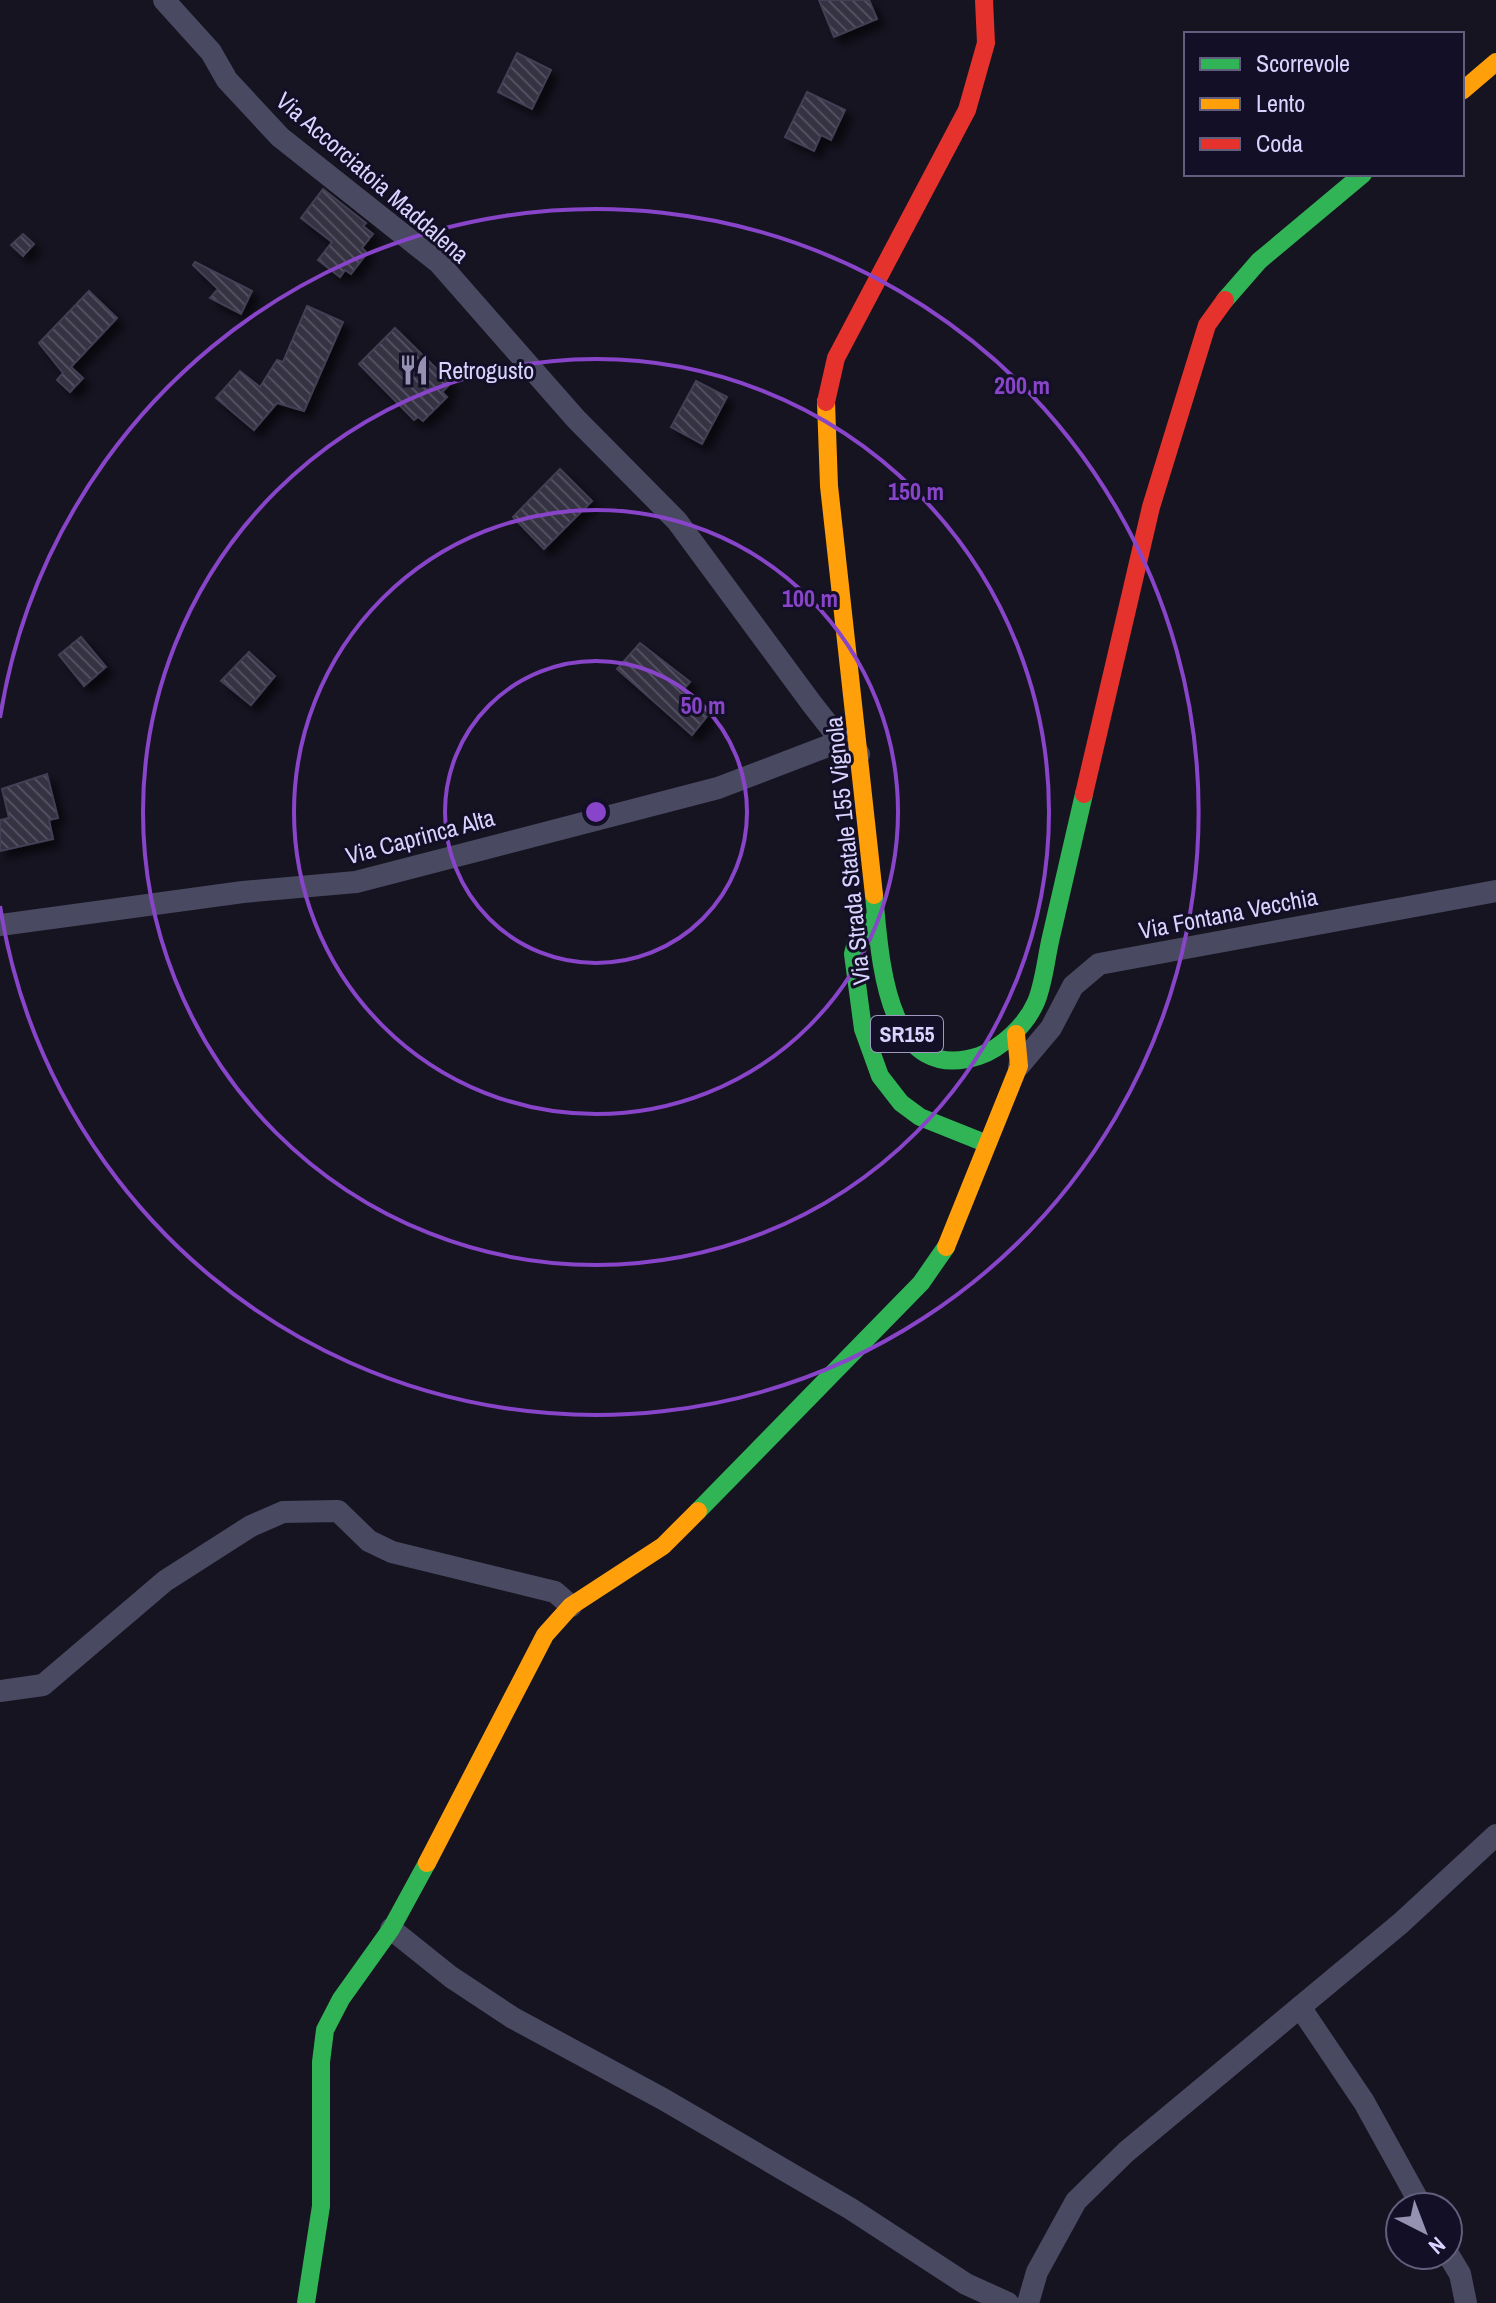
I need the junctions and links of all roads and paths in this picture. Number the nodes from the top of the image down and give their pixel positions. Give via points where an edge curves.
1 (164, 0) edge
2 (984, 0) edge
3 (1496, 62) edge
4 (1464, 89) edge
5 (1361, 176) edge
6 (841, 741) junction
7 (861, 755) junction
8 (1496, 891) edge
9 (875, 917) junction
10 (0, 925) edge
11 (1016, 1034) junction
12 (1019, 1066) junction
13 (985, 1143) junction
14 (571, 1606) junction
15 (0, 1691) edge
16 (1496, 1835) edge
17 (391, 1929) junction
18 (1300, 2007) junction
19 (1413, 2191) edge
20 (1458, 2271) edge
21 (306, 2303) edge
22 (1008, 2303) edge
23 (1028, 2303) edge
24 (1466, 2303) edge

1 - 6 street, Via Accorciatoia Maddalena via 280,137 439,263 576,419 677,521
2 - 7 main road, Via Strada Statale 155 Vignola / SR155 via 986,43 967,110 836,358 825,405 829,486
3 - 4 main road
5 - 11 main road via 1259,261 1207,325 1151,507 1036,1002
6 - 7 street, Via Accorciatoia Maddalena
6 - 10 street, Via Caprinca Alta via 718,788 356,882
7 - 9 main road, Via Strada Statale 155 Vignola / SR155
8 - 12 street, Via Fontana Vecchia via 1099,964 1073,986 1051,1028
9 - 11 main road, Via Strada Statale 155 Vignola / SR155 via 884,990 911,1040 936,1056 957,1060 998,1048
9 - 13 main road via 853,946 861,1021 882,1083 904,1107 940,1128
11 - 12 main road
12 - 13 main road
13 - 14 main road via 944,1252 921,1283 663,1546
14 - 15 street via 555,1592 392,1552 369,1541 338,1511 283,1512 251,1526 165,1581 43,1685
14 - 17 main road via 527,1665
16 - 18 street
17 - 21 main road via 325,2030 321,2206
17 - 22 street via 513,2018 824,2193 966,2284
18 - 19 street via 1364,2102
18 - 23 street via 1126,2152 1076,2201 1037,2272
20 - 24 street

